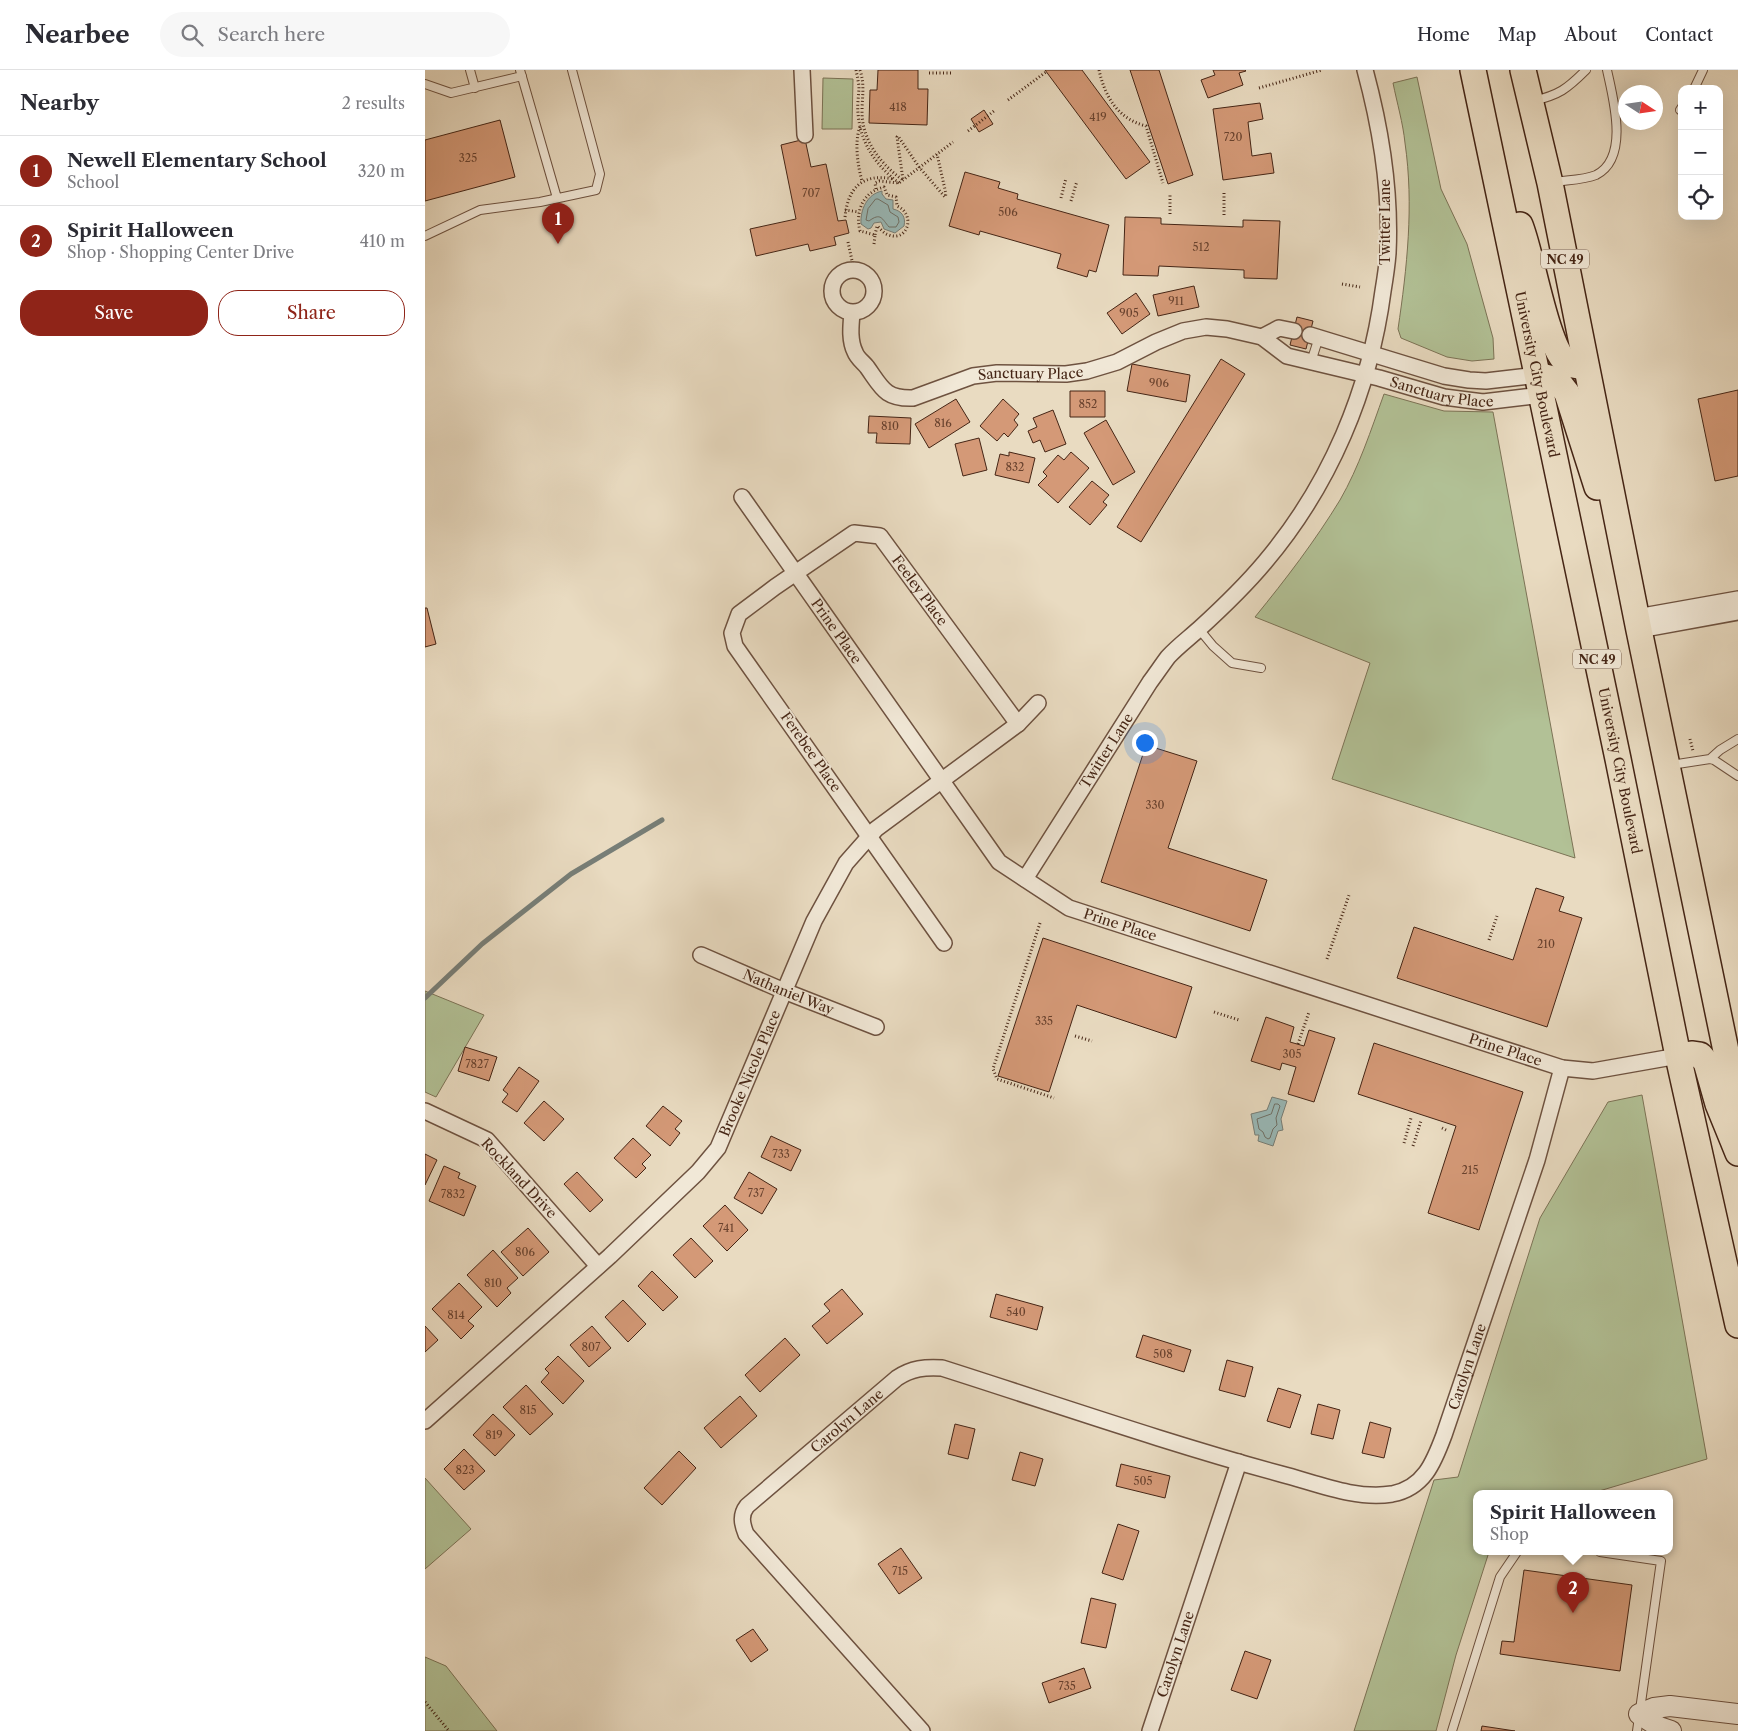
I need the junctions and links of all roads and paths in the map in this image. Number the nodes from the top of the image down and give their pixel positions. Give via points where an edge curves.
1 (470, 70) edge
2 (572, 70) edge
3 (802, 70) edge
4 (858, 70) edge
5 (1099, 70) edge
6 (1322, 70) edge
7 (1365, 70) edge
8 (1473, 70) edge
9 (1523, 70) edge
10 (1586, 70) edge
11 (1607, 70) edge
12 (1703, 70) edge
13 (1047, 72) dead end
14 (521, 73) edge
15 (929, 73) dead end
16 (951, 73) dead end
17 (425, 84) edge
18 (1696, 85) edge
19 (475, 88) junction
20 (1259, 88) dead end
21 (1009, 100) dead end
22 (1531, 102) junction
23 (994, 111) dead end
24 (860, 127) junction
25 (967, 131) dead end
26 (805, 136) dead end
27 (953, 142) dead end
28 (937, 154) junction
29 (919, 168) junction
30 (1066, 178) dead end
31 (894, 179) junction
32 (903, 180) junction
33 (862, 181) junction
34 (1077, 181) dead end
35 (899, 183) junction
36 (1163, 183) dead end
37 (1549, 183) junction
38 (1497, 186) junction
39 (876, 189) junction
40 (1223, 192) dead end
41 (1171, 193) dead end
42 (557, 198) junction
43 (1061, 198) dead end
44 (1071, 201) dead end
45 (845, 210) junction
46 (859, 212) junction
47 (1169, 214) dead end
48 (1224, 215) dead end
49 (845, 217) dead end
50 (875, 235) junction
51 (425, 236) edge
52 (848, 242) dead end
53 (874, 244) dead end
54 (854, 270) junction
55 (1342, 284) dead end
56 (1360, 286) dead end
57 (852, 312) junction
58 (1294, 331) dead end
59 (1262, 336) junction
60 (1314, 336) joint
61 (1371, 354) junction
62 (1311, 362) junction
63 (1586, 367) junction
64 (1366, 375) junction
65 (1540, 385) junction
66 (742, 497) dead end
67 (1627, 561) junction
68 (795, 574) junction
69 (1738, 599) edge
70 (1738, 612) edge
71 (1638, 623) junction
72 (1199, 629) junction
73 (1261, 668) dead end
74 (1039, 703) dead end
75 (1018, 724) junction
76 (1738, 739) edge
77 (1710, 759) junction
78 (1667, 766) junction
79 (1738, 776) edge
80 (941, 781) junction
81 (869, 837) junction
82 (1025, 879) junction
83 (1349, 894) dead end
84 (1497, 916) dead end
85 (1041, 923) dead end
86 (1489, 940) dead end
87 (944, 943) dead end
88 (701, 956) dead end
89 (1327, 959) dead end
90 (785, 991) junction
91 (1214, 1012) dead end
92 (1309, 1012) dead end
93 (1239, 1020) dead end
94 (876, 1028) dead end
95 (1075, 1036) dead end
96 (1092, 1041) dead end
97 (1298, 1044) dead end
98 (1679, 1056) junction
99 (1561, 1068) junction
100 (1054, 1098) dead end
101 (1738, 1109) edge
102 (425, 1111) edge
103 (1411, 1118) dead end
104 (1421, 1121) dead end
105 (1404, 1143) dead end
106 (1413, 1146) dead end
107 (1738, 1153) edge
108 (598, 1266) junction
109 (1738, 1325) edge
110 (426, 1418) edge
111 (1239, 1462) junction
112 (1515, 1555) edge
113 (1620, 1555) edge
114 (425, 1702) edge
115 (1738, 1714) edge
116 (1638, 1722) edge
117 (449, 1731) edge
118 (922, 1731) edge
119 (1150, 1731) edge
120 (1452, 1731) edge
121 (1671, 1731) edge

1 - 19 lane
2 - 42 lane via 600,174 596,190
3 - 26 street
4 - 24 path
4 - 32 path via 863,82 863,122 871,144 882,163
5 - 36 path via 1115,108 1131,122 1146,126
6 - 20 path
7 - 61 street, Twitter Lane via 1381,136 1387,203 1388,253 1379,325
8 - 38 main road, University City Boulevard / NC 49
9 - 22 main road, NC 49
10 - 22 lane via 1562,92
11 - 37 lane via 1616,127 1616,141 1609,162 1603,170 1587,178
12 - 18 lane
13 - 21 path
14 - 19 lane
14 - 42 lane
15 - 16 path
17 - 19 lane via 451,93
22 - 37 main road, NC 49
23 - 25 path
24 - 31 path via 874,160
24 - 33 path via 857,162
27 - 28 path
28 - 29 path
28 - 29 path via 945,196
29 - 32 path
29 - 32 path via 897,136
30 - 43 path
31 - 33 path via 877,177
31 - 35 path
32 - 35 path
33 - 45 path via 852,192
34 - 44 path
35 - 39 path via 879,181 875,183
37 - 63 main road, NC 49
38 - 63 main road via 1521,226 1549,328 1560,355 1569,364
38 - 65 main road, University City Boulevard / NC 49
39 - 46 path via 863,201
39 - 50 path via 885,187 887,195 896,197 897,206 906,212 908,218 901,235 888,235 877,226
40 - 48 path
41 - 47 path
42 - 51 lane via 480,210
45 - 46 path
45 - 49 path
46 - 50 path via 859,231
50 - 53 path
52 - 54 path
54 - 57 street via 839,276 832,288 839,307
54 - 57 street via 869,278 874,291 865,309
55 - 56 path
57 - 59 street, Sanctuary Place via 850,335 855,352 879,386 892,396 904,398 913,398 973,376 1087,371 1117,362 1183,331 1206,327
58 - 59 street, Sanctuary Place via 1279,328
59 - 62 street, Sanctuary Place via 1287,356
60 - 61 street, Sanctuary Place
60 - 62 lane
61 - 64 street, Twitter Lane
61 - 65 street, Sanctuary Place via 1444,376
62 - 64 street, Sanctuary Place
63 - 67 main road, NC 49
64 - 65 street, Sanctuary Place via 1444,396 1483,402
64 - 72 street, Twitter Lane via 1348,426 1313,496 1266,561
65 - 67 main road via 1557,380 1567,393 1604,508
65 - 98 main road, University City Boulevard / NC 49
66 - 68 street, Prine Place
67 - 71 main road, NC 49
68 - 75 street, Feeley Place via 854,533 881,536
68 - 80 street, Prine Place
68 - 81 street, Ferebee Place via 739,614 732,633 735,646
69 - 71 street
70 - 71 street
71 - 78 main road, NC 49
72 - 73 lane via 1232,663
72 - 82 street, Twitter Lane via 1169,657 1150,682
74 - 75 street, Brooke Nicole Place
75 - 80 street, Brooke Nicole Place
76 - 77 lane
77 - 78 lane
77 - 79 lane
78 - 101 main road, NC 49
80 - 81 street, Brooke Nicole Place
80 - 82 street, Prine Place via 999,862
81 - 87 street, Ferebee Place
81 - 90 street, Brooke Nicole Place via 846,863 814,921
82 - 99 street, Prine Place via 1069,908
83 - 89 path
84 - 86 path
85 - 100 path via 993,1069 997,1078
88 - 90 street, Nathaniel Way
90 - 94 street, Nathaniel Way
90 - 108 street, Brooke Nicole Place via 718,1148 698,1172
91 - 93 path
92 - 97 path
95 - 96 path
98 - 99 street, Prine Place via 1593,1071
98 - 107 main road via 1700,1055 1706,1062 1718,1104
98 - 109 main road, University City Boulevard / NC 49
99 - 111 street, Carolyn Lane via 1537,1160 1463,1381 1433,1463 1423,1477 1392,1494 1353,1493
102 - 108 street, Rockland Drive via 487,1140
103 - 105 path
104 - 106 path
108 - 110 street, Brooke Nicole Place
111 - 118 street, Carolyn Lane via 942,1368 912,1370 897,1378 747,1506 742,1524 746,1534
111 - 119 street, Carolyn Lane
112 - 120 lane via 1500,1577
113 - 116 lane via 1661,1561
114 - 117 path
115 - 116 street via 1670,1706 1654,1708
116 - 121 street

